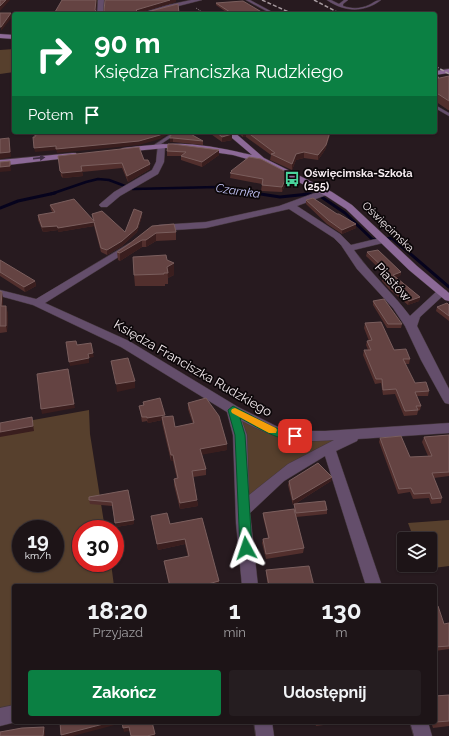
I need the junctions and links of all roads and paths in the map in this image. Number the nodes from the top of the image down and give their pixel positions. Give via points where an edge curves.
1 (101, 0) edge
2 (199, 0) edge
3 (248, 0) edge
4 (329, 0) edge
5 (346, 0) edge
6 (379, 0) edge
7 (188, 1) edge
8 (195, 7) dead end
9 (342, 7) junction
10 (100, 12) edge
11 (148, 12) edge
12 (202, 12) edge
13 (270, 12) edge
14 (0, 36) edge
15 (12, 37) edge
16 (449, 71) edge
17 (437, 73) edge
18 (437, 107) edge
19 (449, 115) edge
20 (173, 134) edge
21 (231, 134) edge
22 (157, 146) junction
23 (246, 146) junction
24 (111, 151) edge
25 (225, 151) junction
26 (82, 154) edge
27 (0, 162) edge
28 (264, 162) junction
29 (326, 192) junction
30 (104, 205) dead end
31 (290, 205) junction
32 (147, 231) edge
33 (382, 238) junction
34 (138, 239) edge
35 (348, 249) junction
36 (0, 293) edge
37 (445, 295) edge
38 (37, 303) junction
39 (411, 326) junction
40 (449, 400) edge
41 (233, 410) junction
42 (449, 428) edge
43 (361, 435) junction
44 (329, 449) junction
45 (243, 511) junction
46 (250, 584) edge
47 (373, 584) edge
48 (12, 715) edge
49 (0, 718) edge
50 (263, 724) edge
51 (420, 724) edge
52 (265, 736) edge
53 (423, 736) edge

1 - 10 street
2 - 7 street
3 - 13 lane
4 - 9 lane
5 - 9 lane via 340,4
6 - 9 lane via 363,9
7 - 11 street
8 - 12 path
14 - 15 main road
16 - 17 main road
18 - 19 lane
20 - 22 lane
21 - 23 main road
22 - 24 main road, Oświęcimska
22 - 25 main road, Oświęcimska via 186,146
22 - 30 street via 160,162 155,172
23 - 25 main road
23 - 28 main road
25 - 28 main road, Oświęcimska
27 -> 26 main road
28 - 29 main road, Oświęcimska
29 - 31 street
29 - 33 main road, Oświęcimska via 354,211
31 - 32 street via 206,225
31 - 35 street, Piastów via 337,236
33 - 35 street
33 - 37 main road, Oświęcimska
34 - 38 street via 106,262
35 - 39 street, Piastów
36 - 38 street, Księdza Franciszka Rudzkiego
37 - 39 street via 415,316
38 - 41 street, Księdza Franciszka Rudzkiego via 125,344
39 - 40 street, Piastów
41 - 43 street, Księdza Franciszka Rudzkiego via 282,434 306,437
41 - 45 street via 240,435
42 - 43 street, Księdza Franciszka Rudzkiego
43 - 44 street
44 - 45 street via 268,485
44 - 47 street
45 - 46 street
48 - 49 street
50 - 52 street
51 - 53 street

